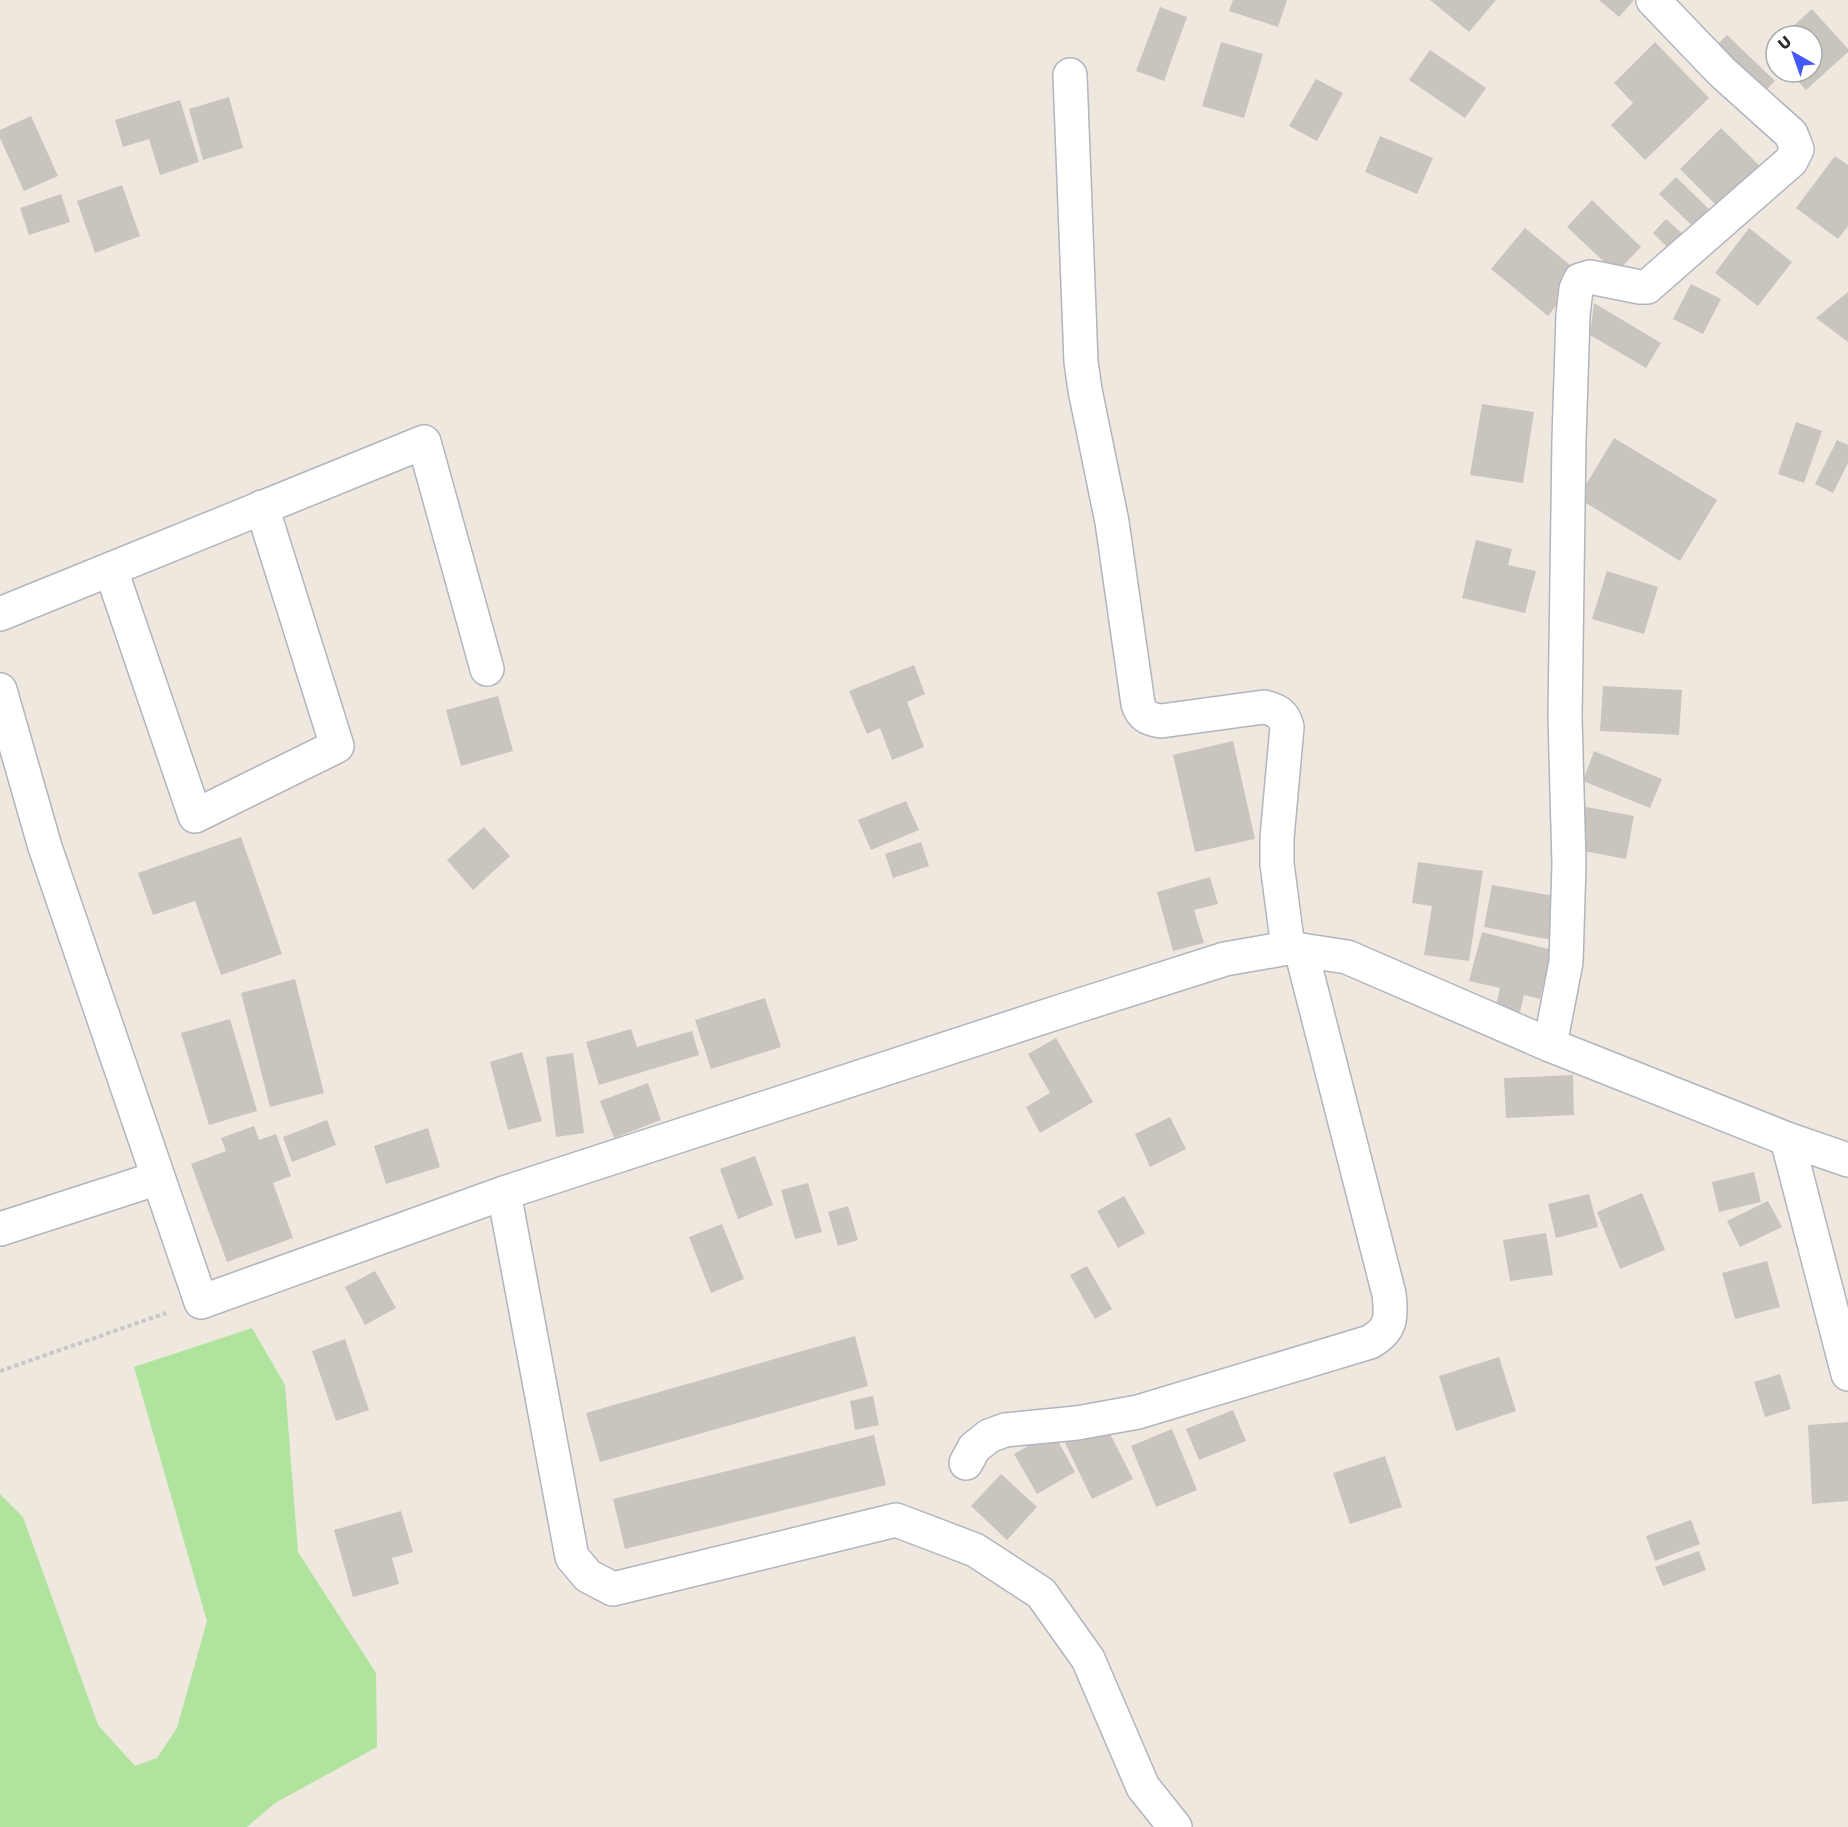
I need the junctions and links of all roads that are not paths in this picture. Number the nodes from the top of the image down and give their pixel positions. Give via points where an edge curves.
1 (1653, 0) edge
2 (1070, 75) dead end
3 (262, 507) junction
4 (111, 570) junction
5 (0, 614) edge
6 (487, 669) dead end
7 (0, 690) edge
8 (1295, 949) junction
9 (1550, 1045) junction
10 (1788, 1139) junction
11 (1848, 1160) edge
12 (158, 1178) junction
13 (504, 1193) junction
14 (0, 1229) edge
15 (1848, 1374) edge
16 (966, 1463) dead end
17 (1175, 1827) edge

1 - 9 street via 1722,72 1791,134 1797,149 1791,161 1647,287 1590,277 1580,280 1576,289 1566,693 1566,962
2 - 8 street via 1081,362 1112,522 1138,704 1149,719 1161,721 1264,707 1285,718 1277,864
3 - 4 street
3 - 4 street via 337,746 195,816
3 - 6 street via 424,442
4 - 5 street
7 - 12 street via 45,847
8 - 9 street via 1347,957
8 - 13 street via 1214,963
8 - 16 street via 1389,1294 1391,1311 1381,1336 1138,1412 1005,1430 974,1448
9 - 10 street
10 - 11 street
10 - 15 street
12 - 13 street via 201,1302
12 - 14 street
13 - 17 street via 572,1557 588,1576 613,1589 896,1520 975,1550 1041,1593 1088,1659 1143,1787

